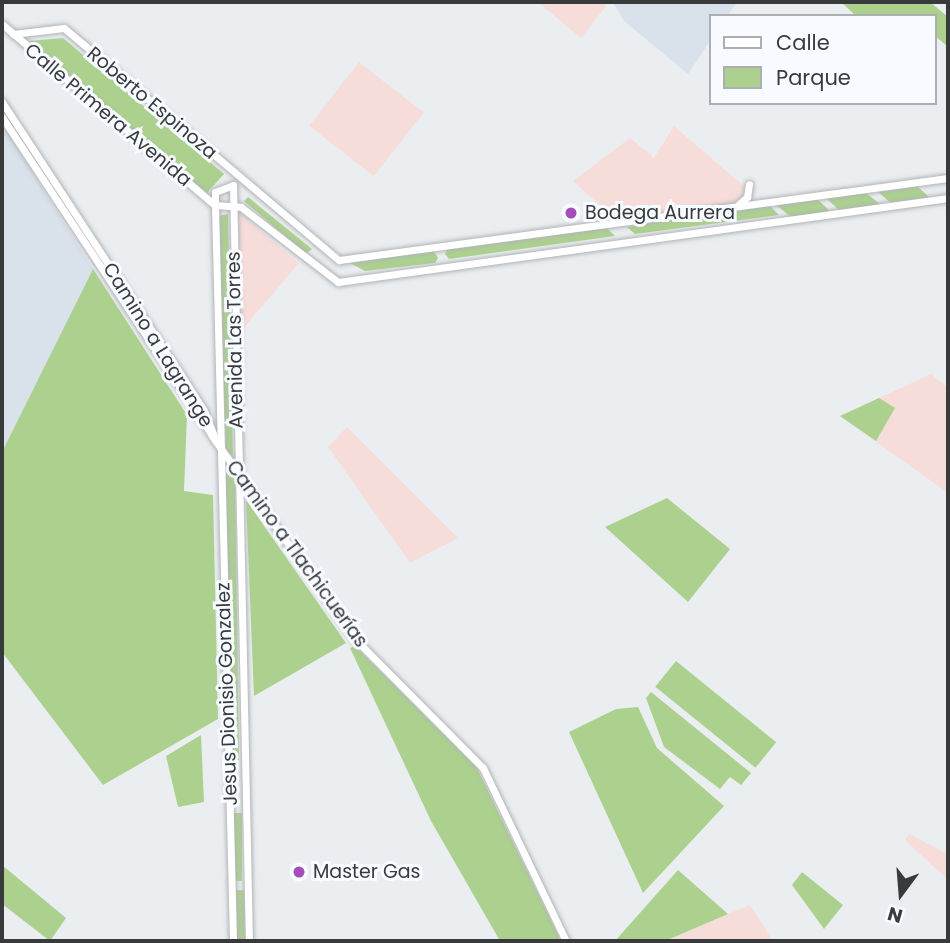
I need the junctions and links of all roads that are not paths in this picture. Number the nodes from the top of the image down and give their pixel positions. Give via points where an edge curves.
1 (2, 24) edge
2 (13, 34) junction
3 (2, 102) edge
4 (2, 117) edge
5 (241, 178) junction
6 (948, 178) edge
7 (749, 184) dead end
8 (233, 186) junction
9 (948, 198) edge
10 (215, 205) junction
11 (232, 206) junction
12 (737, 206) junction
13 (215, 440) junction
14 (220, 448) junction
15 (238, 474) junction
16 (233, 941) edge
17 (249, 941) edge
18 (566, 941) edge

1 - 2 street, Calle Primera Avenida
2 - 5 street, Roberto Espinoza via 64,28
2 - 10 street, Calle Primera Avenida
3 - 13 street, Camino a Lagrange via 204,411
4 - 13 street, Camino a Lagrange
5 - 8 street
5 - 12 street, Roberto Espinoza via 339,260
6 - 12 street, Roberto Espinoza
7 - 12 street via 747,197
8 - 10 street via 217,191
8 - 11 street, Avenida Las Torres
9 - 11 street via 338,282 241,207
10 - 11 street
10 - 14 street, Avenida Las Torres
11 - 15 street, Avenida Las Torres
13 - 14 street, Camino a Tlachicuerías
14 - 15 street, Camino a Tlachicuerías
14 - 16 street, Jesus Dionisio Gonzalez
15 - 17 street, Jesus Dionisio Gonzalez
15 - 18 street, Camino a Tlachicuerías via 356,640 483,768

